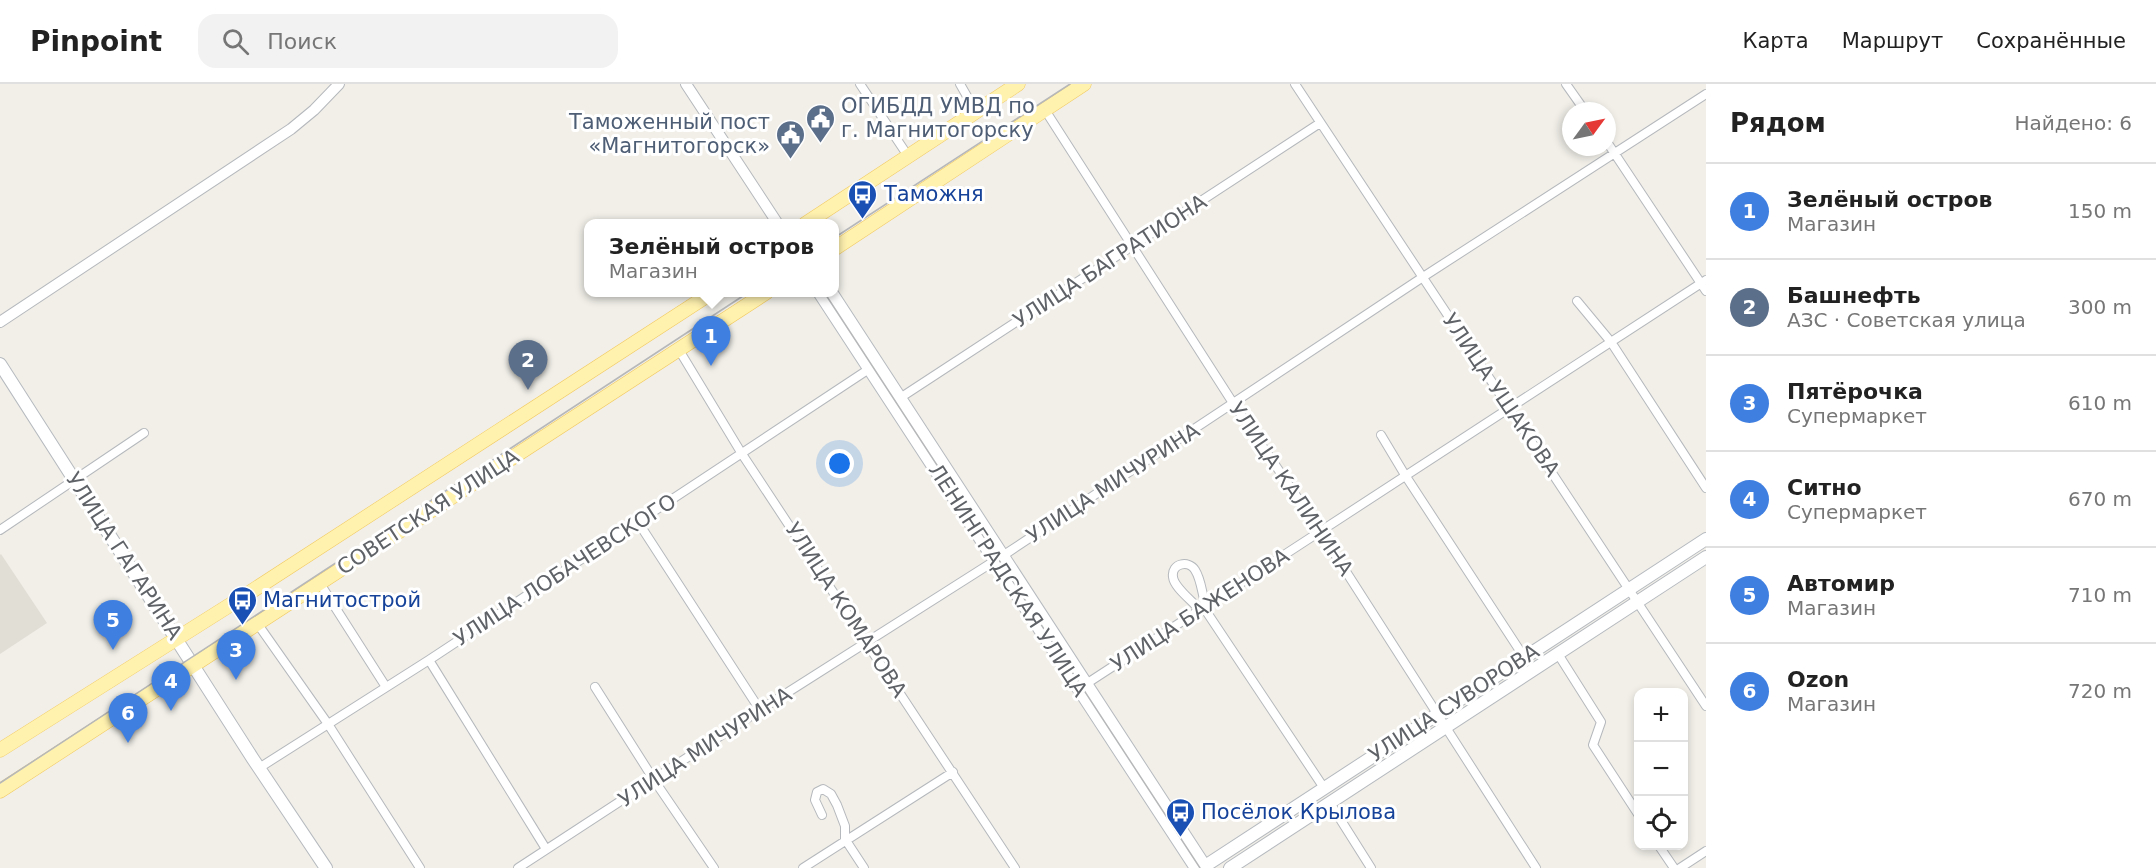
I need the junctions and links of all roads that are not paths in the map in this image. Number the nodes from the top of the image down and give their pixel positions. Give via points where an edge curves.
1 (339, 84) edge
2 (860, 84) edge
3 (960, 84) edge
4 (1018, 84) edge
5 (1084, 84) edge
6 (1566, 84) edge
7 (689, 85) edge
8 (1299, 86) edge
9 (1706, 94) edge
10 (1579, 102) edge
11 (1045, 110) junction
12 (976, 112) junction
13 (1320, 123) junction
14 (1616, 151) edge
15 (1616, 155) edge
16 (908, 156) junction
17 (1608, 156) edge
18 (775, 219) edge
19 (813, 219) edge
20 (839, 246) edge
21 (1133, 246) junction
22 (1423, 277) junction
23 (1704, 285) edge
24 (706, 297) edge
25 (759, 297) edge
26 (822, 297) edge
27 (834, 297) edge
28 (1577, 301) dead end
29 (0, 322) edge
30 (1611, 342) junction
31 (679, 350) junction
32 (0, 364) edge
33 (869, 369) junction
34 (900, 398) junction
35 (1233, 403) junction
36 (1509, 407) junction
37 (144, 433) dead end
38 (1381, 435) dead end
39 (742, 454) junction
40 (1405, 475) junction
41 (75, 480) junction
42 (1706, 488) edge
43 (638, 522) junction
44 (0, 530) edge
45 (1320, 531) junction
46 (1706, 538) edge
47 (1706, 557) edge
48 (999, 558) junction
49 (319, 582) junction
50 (1630, 588) junction
51 (1638, 601) junction
52 (1204, 608) junction
53 (257, 623) junction
54 (177, 639) junction
55 (867, 642) junction
56 (1558, 654) junction
57 (1524, 657) junction
58 (429, 660) junction
59 (194, 664) junction
60 (1086, 684) junction
61 (386, 687) junction
62 (595, 687) dead end
63 (1706, 706) edge
64 (760, 710) junction
65 (1436, 714) junction
66 (328, 724) junction
67 (1444, 727) junction
68 (0, 750) edge
69 (260, 768) junction
70 (953, 772) junction
71 (654, 780) junction
72 (1324, 788) junction
73 (0, 791) edge
74 (1330, 803) junction
75 (1634, 808) edge
76 (822, 815) dead end
77 (845, 839) junction
78 (546, 849) junction
79 (1662, 850) edge
80 (1706, 851) edge
81 (326, 868) edge
82 (420, 868) edge
83 (518, 868) edge
84 (714, 868) edge
85 (803, 868) edge
86 (864, 868) edge
87 (1015, 868) edge
88 (1202, 868) edge
89 (1230, 868) edge
90 (1371, 868) edge
91 (1536, 868) edge
92 (1674, 868) edge
93 (1680, 868) edge

1 - 29 street via 291,129
2 - 16 street
3 - 12 street
4 - 12 main road
5 - 11 main road
6 - 10 street
7 - 18 street
8 - 13 street, УЛИЦА УШАКОВА
9 - 14 street, УЛИЦА МИЧУРИНА
11 - 20 main road
11 - 21 street, УЛИЦА КАЛИНИНА
12 - 16 main road
13 - 21 street, УЛИЦА БАГРАТИОНА
13 - 22 street, УЛИЦА УШАКОВА
15 - 23 street
16 - 19 main road
17 - 22 street, УЛИЦА МИЧУРИНА
21 - 34 street, УЛИЦА БАГРАТИОНА
21 - 35 street, УЛИЦА КАЛИНИНА
22 - 35 street, УЛИЦА МИЧУРИНА
22 - 36 street, УЛИЦА УШАКОВА
23 - 30 street, УЛИЦА БАЖЕНОВА
24 - 54 main road, СОВЕТСКАЯ УЛИЦА
25 - 31 main road, СОВЕТСКАЯ УЛИЦА
26 - 33 main road, ЛЕНИНГРАДСКАЯ УЛИЦА
27 - 34 main road, ЛЕНИНГРАДСКАЯ УЛИЦА
28 - 30 street
30 - 36 street, УЛИЦА БАЖЕНОВА
30 - 42 street
31 - 39 street, УЛИЦА КОМАРОВА
31 - 49 main road, СОВЕТСКАЯ УЛИЦА
32 - 41 main road, УЛИЦА ГАГАРИНА
33 - 39 street, УЛИЦА ЛОБАЧЕВСКОГО
33 - 48 main road, ЛЕНИНГРАДСКАЯ УЛИЦА
34 - 48 main road, ЛЕНИНГРАДСКАЯ УЛИЦА
35 - 45 street, УЛИЦА КАЛИНИНА
35 - 48 street, УЛИЦА МИЧУРИНА
36 - 40 street, УЛИЦА БАЖЕНОВА
36 - 50 street, УЛИЦА УШАКОВА
37 - 41 street
38 - 40 street
39 - 43 street, УЛИЦА ЛОБАЧЕВСКОГО
39 - 55 street, УЛИЦА КОМАРОВА
40 - 45 street, УЛИЦА БАЖЕНОВА
40 - 57 street
41 - 44 street
41 - 54 main road, УЛИЦА ГАГАРИНА
43 - 58 street, УЛИЦА ЛОБАЧЕВСКОГО
43 - 64 street
45 - 52 street, УЛИЦА БАЖЕНОВА
45 - 65 street, УЛИЦА КАЛИНИНА
46 - 50 main road, УЛИЦА СУВОРОВА
47 - 51 main road, УЛИЦА СУВОРОВА
48 - 55 street, УЛИЦА МИЧУРИНА
48 - 60 main road, ЛЕНИНГРАДСКАЯ УЛИЦА
48 - 88 main road, ЛЕНИНГРАДСКАЯ УЛИЦА
49 - 53 main road, СОВЕТСКАЯ УЛИЦА
49 - 61 street
50 - 51 street, УЛИЦА УШАКОВА
50 - 57 main road, УЛИЦА СУВОРОВА
51 - 56 main road, УЛИЦА СУВОРОВА
51 - 63 street, УЛИЦА УШАКОВА
52 - 52 street via 1197,607 1176,583 1172,576 1178,564 1184,563 1196,571
52 - 60 street, УЛИЦА БАЖЕНОВА
52 - 72 street
53 - 59 main road, СОВЕТСКАЯ УЛИЦА
53 - 66 street
54 - 59 main road, УЛИЦА ГАГАРИНА
54 - 68 main road, СОВЕТСКАЯ УЛИЦА
55 - 64 street, УЛИЦА МИЧУРИНА
55 - 70 street, УЛИЦА КОМАРОВА
56 - 67 main road, УЛИЦА СУВОРОВА
56 - 75 street via 1601,722 1593,746
57 - 65 main road, УЛИЦА СУВОРОВА
58 - 61 street, УЛИЦА ЛОБАЧЕВСКОГО
58 - 78 street
59 - 69 main road, УЛИЦА ГАГАРИНА
59 - 73 main road, СОВЕТСКАЯ УЛИЦА
60 - 88 main road, ЛЕНИНГРАДСКАЯ УЛИЦА
61 - 66 street, УЛИЦА ЛОБАЧЕВСКОГО
62 - 71 street
64 - 71 street, УЛИЦА МИЧУРИНА
65 - 67 street, УЛИЦА КАЛИНИНА
65 - 72 main road, УЛИЦА СУВОРОВА
66 - 69 street, УЛИЦА ЛОБАЧЕВСКОГО
66 - 82 street
67 - 74 main road, УЛИЦА СУВОРОВА
67 - 91 street, УЛИЦА КАЛИНИНА
69 - 81 main road, УЛИЦА ГАГАРИНА
70 - 77 street
70 - 87 street, УЛИЦА КОМАРОВА
71 - 78 street, УЛИЦА МИЧУРИНА
71 - 84 street
72 - 88 main road, УЛИЦА СУВОРОВА
74 - 89 main road, УЛИЦА СУВОРОВА
74 - 90 street
76 - 77 street via 815,801 817,792 823,789 837,805
77 - 85 street
77 - 86 street
78 - 83 street, УЛИЦА МИЧУРИНА
79 - 92 street
80 - 93 street

